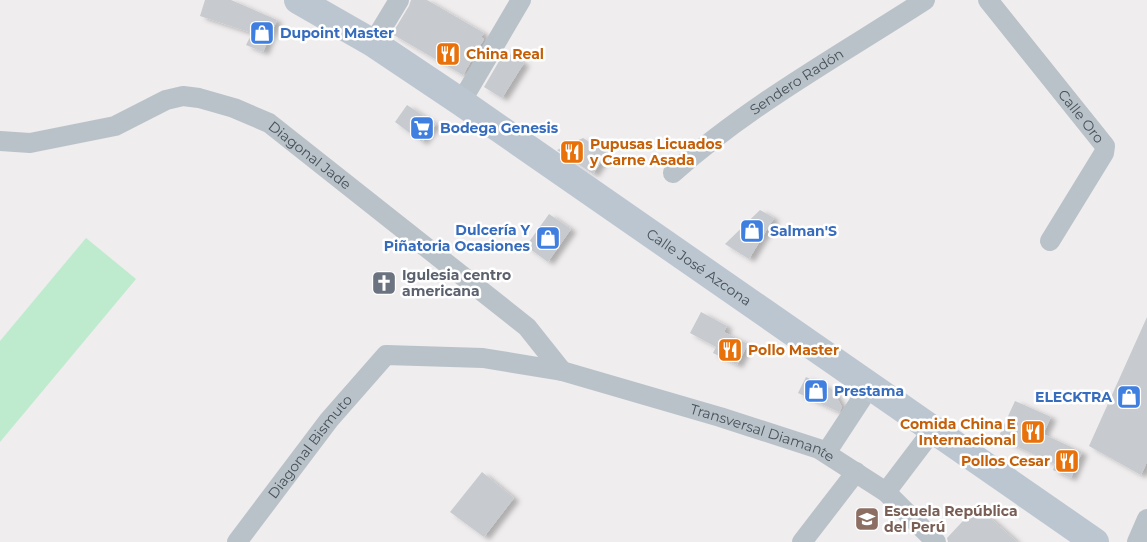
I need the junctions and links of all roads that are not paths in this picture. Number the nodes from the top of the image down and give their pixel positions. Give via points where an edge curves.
1 (298, 0) edge
2 (398, 0) edge
3 (521, 0) edge
4 (925, 0) edge
5 (988, 0) edge
6 (373, 43) junction
7 (460, 102) junction
8 (0, 141) edge
9 (673, 173) dead end
10 (1050, 241) dead end
11 (386, 355) joint
12 (562, 371) junction
13 (870, 386) junction
14 (933, 430) junction
15 (826, 453) junction
16 (856, 472) junction
17 (886, 492) junction
18 (1147, 519) edge
19 (237, 542) edge
20 (802, 542) edge
21 (936, 542) edge
22 (1096, 542) edge
23 (1137, 542) edge

1 - 6 main road, Calle José Azcona
2 - 6 street
3 - 7 street
4 - 9 street, Sendero Radón via 763,103
5 - 10 street, Calle Oro via 1105,146 1104,153
6 - 7 main road, Calle José Azcona
7 - 13 main road, Calle José Azcona
8 - 12 street, Diagonal Jade via 30,143 115,126 166,100 183,96 234,108 269,123 471,281 528,327
11 - 12 street, Transversal Diamante via 483,358
11 - 19 street, Diagonal Bismuto via 329,420
12 - 15 street, Transversal Diamante via 720,417
13 - 14 main road, Calle José Azcona
13 - 15 street
14 - 17 street
14 - 22 main road, Calle José Azcona
15 - 16 street, Transversal Diamante
16 - 17 street, Transversal Diamante
16 - 20 street
17 - 21 street, Transversal Diamante
18 - 23 street

